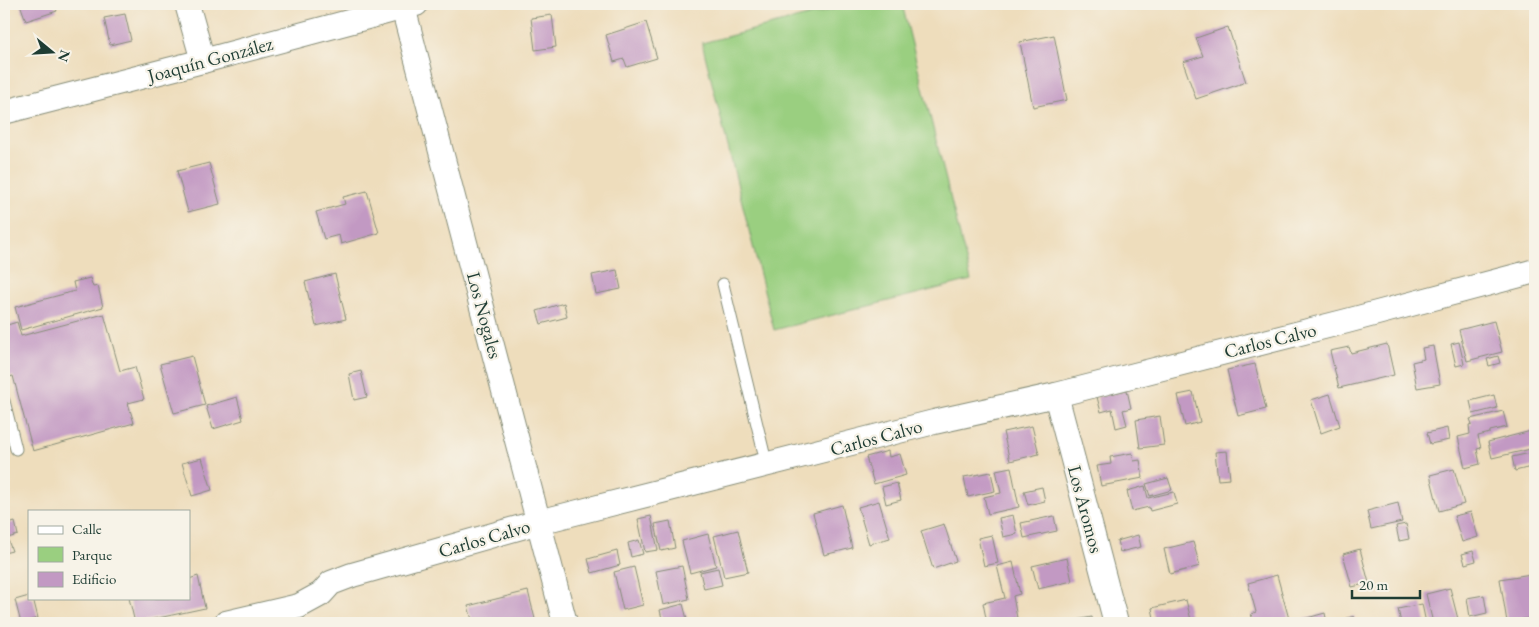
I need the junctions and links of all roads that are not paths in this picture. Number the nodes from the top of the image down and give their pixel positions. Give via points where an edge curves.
1 (186, 4) edge
2 (410, 5) edge
3 (203, 61) junction
4 (4, 112) edge
5 (1535, 271) edge
6 (723, 284) dead end
7 (1056, 395) junction
8 (4, 401) edge
9 (16, 450) dead end
10 (767, 466) junction
11 (540, 522) junction
12 (226, 623) edge
13 (565, 623) edge
14 (1116, 623) edge

1 - 3 street
2 - 3 street, Joaquín González
2 - 11 street, Los Nogales
3 - 4 street, Joaquín González
5 - 7 street, Carlos Calvo
6 - 10 lane
7 - 10 street, Carlos Calvo via 934,422
7 - 14 street, Los Aromos
8 - 9 lane
10 - 11 street, Carlos Calvo
11 - 12 street, Carlos Calvo via 352,575 331,582 321,594 300,606
11 - 13 street, Los Nogales

